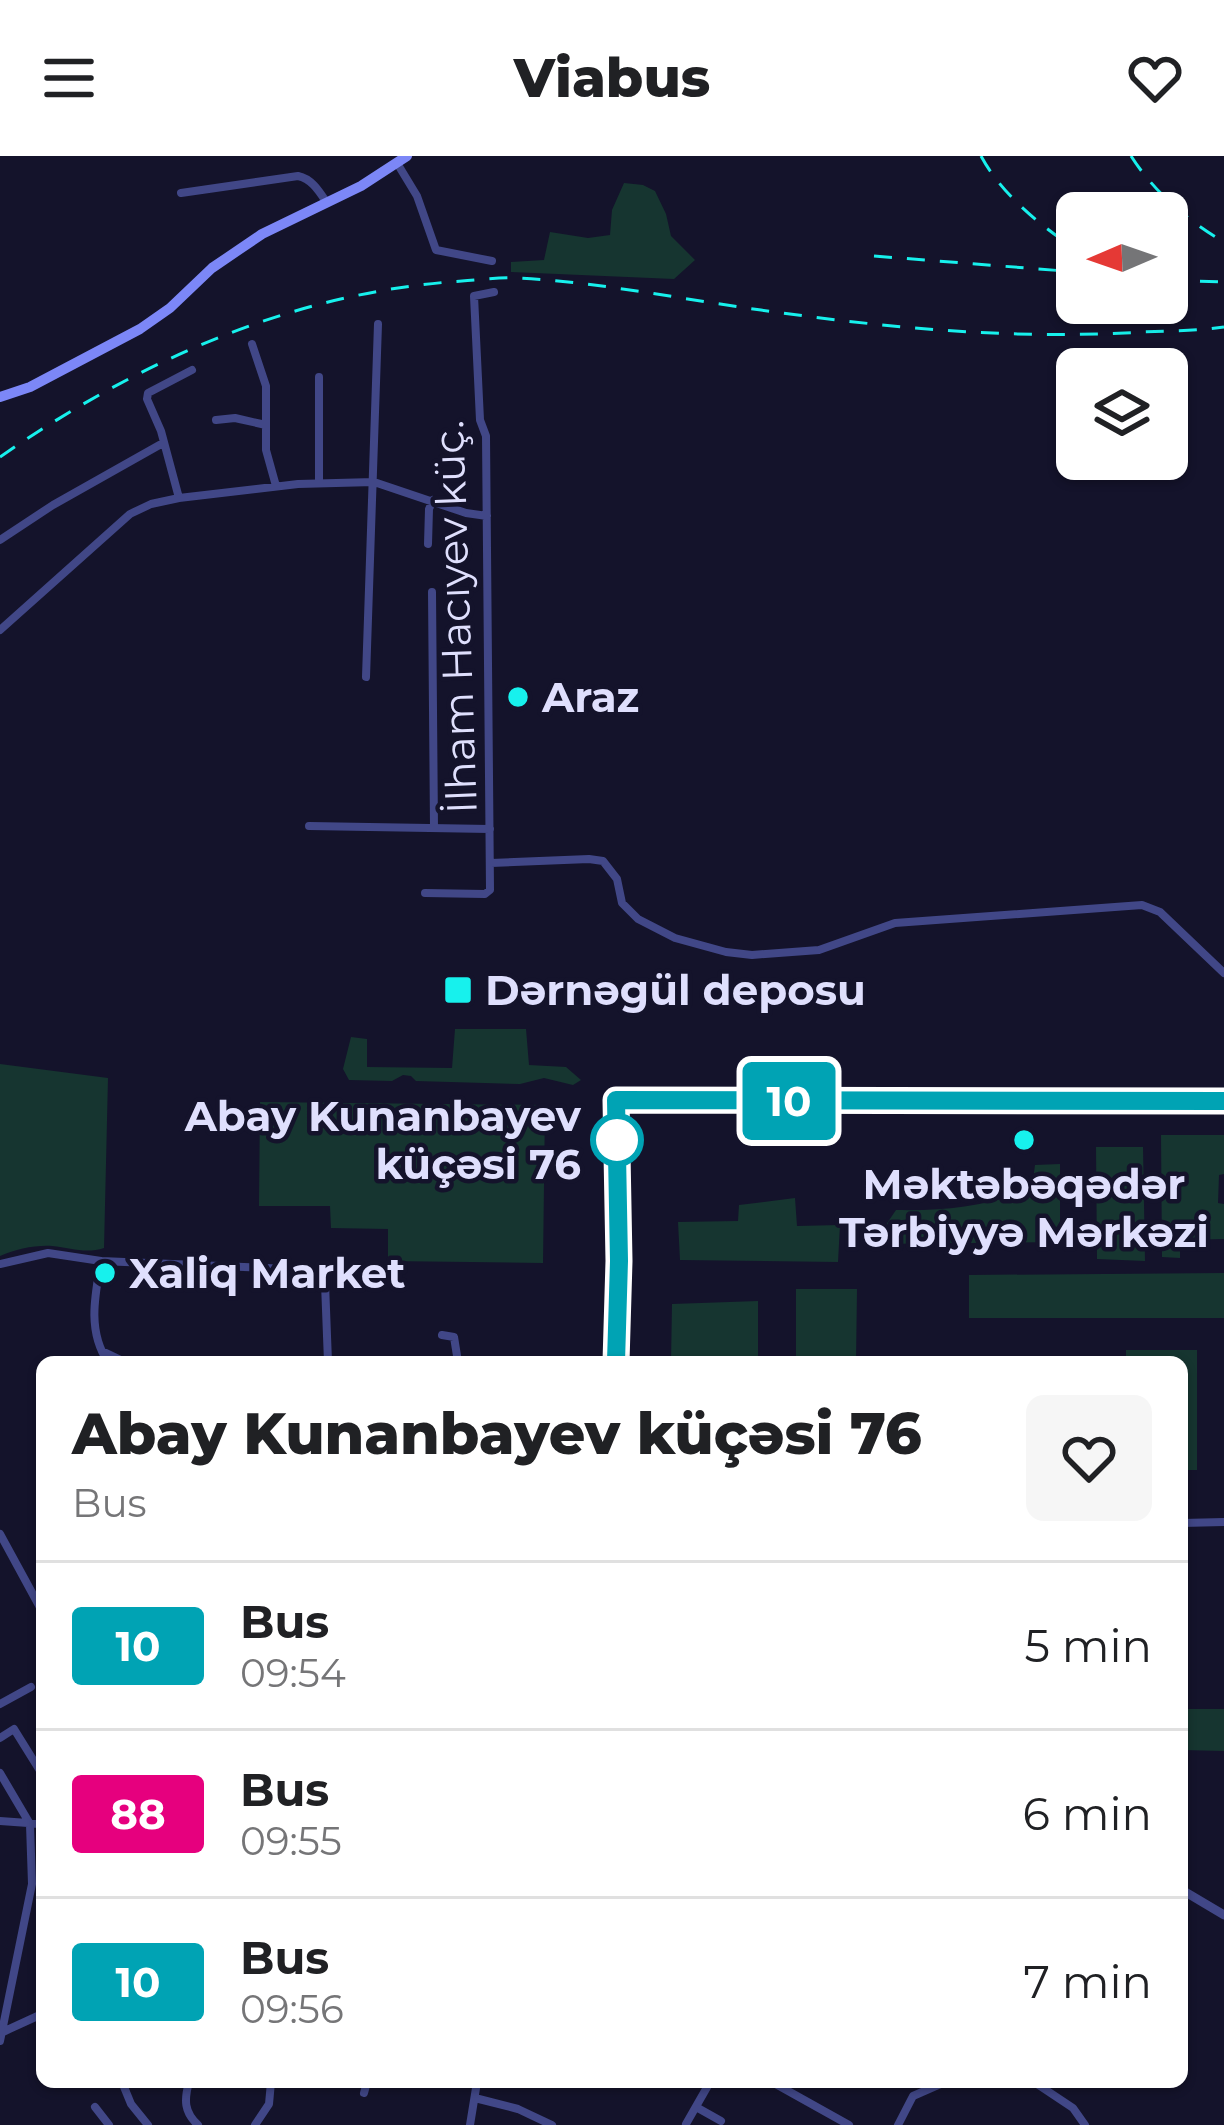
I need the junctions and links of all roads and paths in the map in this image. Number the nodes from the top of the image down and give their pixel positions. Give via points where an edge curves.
1 (402, 160) edge
2 (181, 194) dead end
3 (327, 203) junction
4 (492, 261) dead end
5 (494, 292) dead end
6 (378, 324) dead end
7 (252, 344) dead end
8 (192, 370) dead end
9 (320, 377) dead end
10 (0, 397) edge
11 (216, 420) dead end
12 (266, 425) junction
13 (163, 442) junction
14 (374, 482) junction
15 (319, 483) junction
16 (276, 487) junction
17 (179, 497) junction
18 (433, 500) junction
19 (487, 516) junction
20 (0, 540) edge
21 (428, 544) dead end
22 (432, 592) dead end
23 (0, 630) edge
24 (366, 677) dead end
25 (309, 826) dead end
26 (434, 828) junction
27 (490, 829) junction
28 (490, 863) junction
29 (424, 893) dead end
30 (1224, 973) edge
31 (1224, 1101) edge
32 (100, 1261) junction
33 (0, 1264) edge
34 (442, 1335) dead end
35 (100, 1350) junction
36 (104, 1356) edge
37 (112, 1356) edge
38 (327, 1356) edge
39 (457, 1356) edge
40 (616, 1356) edge
41 (1224, 1522) edge
42 (1188, 1523) edge
43 (0, 1534) edge
44 (36, 1600) edge
45 (32, 1687) dead end
46 (0, 1704) edge
47 (0, 1738) edge
48 (36, 1764) edge
49 (0, 1773) edge
50 (0, 1821) edge
51 (30, 1824) junction
52 (36, 1824) edge
53 (36, 1876) edge
54 (36, 1889) edge
55 (1188, 1894) edge
56 (1224, 1915) edge
57 (36, 2017) edge
58 (2, 2036) edge
59 (124, 2088) edge
60 (188, 2088) edge
61 (270, 2088) edge
62 (366, 2088) edge
63 (476, 2088) edge
64 (707, 2088) edge
65 (783, 2088) edge
66 (931, 2088) edge
67 (1043, 2088) edge
68 (364, 2093) dead end
69 (475, 2098) junction
70 (95, 2107) dead end
71 (696, 2107) junction
72 (721, 2121) dead end
73 (686, 2124) edge
74 (109, 2125) edge
75 (148, 2125) edge
76 (198, 2125) edge
77 (255, 2125) edge
78 (470, 2125) edge
79 (552, 2125) edge
80 (849, 2125) edge
81 (898, 2125) edge
82 (1085, 2125) edge

1 - 3 main road
1 - 4 street via 436,250
2 - 3 street via 298,176
3 - 10 main road via 262,234 140,329
5 - 19 street, İlham Hacıyev küç. via 474,296
6 - 14 street
7 - 12 street via 266,386
8 - 13 street via 148,393
9 - 15 street
11 - 12 street
12 - 16 street
13 - 17 street
13 - 20 street
14 - 15 street
14 - 18 street
14 - 24 street
15 - 16 street
16 - 17 street
17 - 23 street via 130,514
18 - 19 street
18 - 21 street
19 - 27 street, İlham Hacıyev küç.
22 - 26 street
25 - 26 street
26 - 27 street
27 - 28 street, İlham Hacıyev küç.
28 - 29 street, İlham Hacıyev küç. via 485,894
28 - 30 street via 603,861 638,919 675,938 752,955 819,950 896,923 1142,905 1160,912
31 - 40 street via 616,1100
32 - 33 street via 48,1253
32 - 35 street via 93,1303
32 - 38 street via 312,1270 325,1283
34 - 39 street via 454,1337
35 - 36 street
35 - 37 street
41 - 42 street
43 - 44 street
45 - 46 street
47 - 48 street via 14,1729
49 - 51 street
50 - 51 street
51 - 52 street
51 - 53 street
54 - 58 street
55 - 56 street
57 - 58 street
59 - 75 street
60 - 76 street via 186,2107
61 - 77 street
62 - 68 street
63 - 69 street
64 - 71 street
65 - 80 street
66 - 81 street via 913,2096
67 - 82 street
69 - 78 street
69 - 79 street
70 - 74 street
71 - 72 street
71 - 73 street

